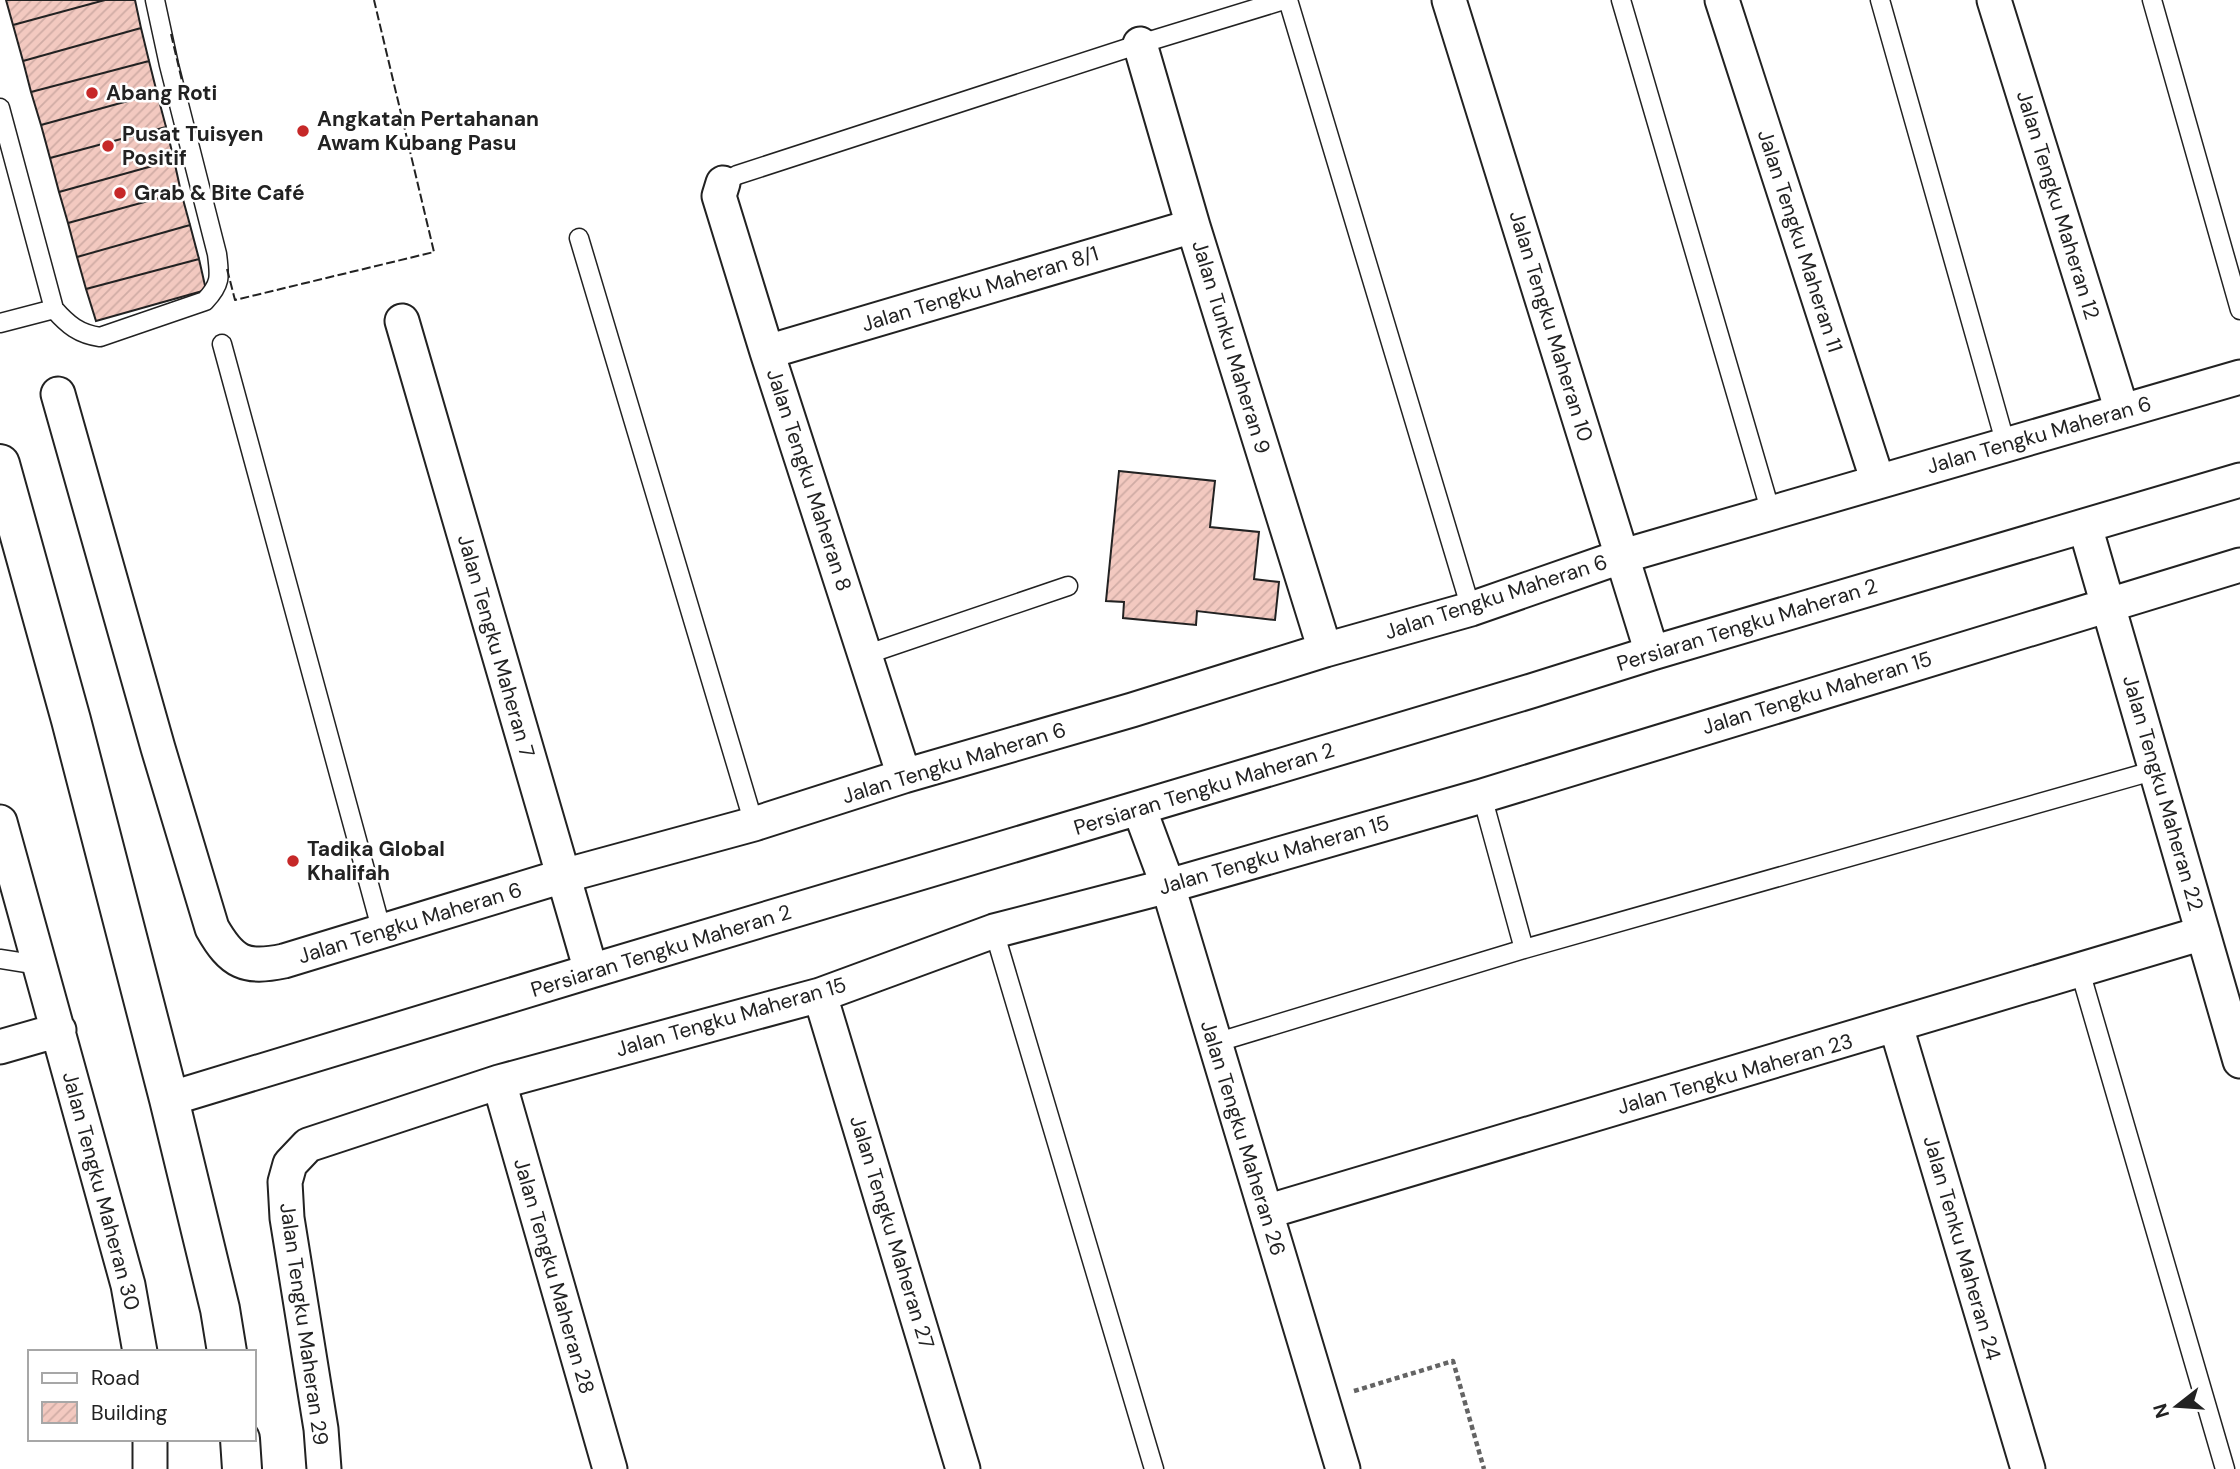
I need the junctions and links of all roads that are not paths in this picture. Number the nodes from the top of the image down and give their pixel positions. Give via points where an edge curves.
1 (155, 0) edge
2 (1286, 0) edge
3 (1449, 0) edge
4 (1621, 0) edge
5 (1722, 0) edge
6 (1880, 0) edge
7 (1994, 0) edge
8 (2152, 0) edge
9 (1139, 44) junction
10 (0, 108) edge
11 (723, 183) joint
12 (1193, 226) junction
13 (579, 238) dead end
14 (54, 309) junction
15 (2240, 310) edge
16 (402, 321) dead end
17 (0, 323) edge
18 (222, 344) dead end
19 (767, 352) junction
20 (2240, 377) edge
21 (58, 394) dead end
22 (2122, 411) junction
23 (2006, 445) junction
24 (0, 464) edge
25 (2240, 480) edge
26 (1878, 482) junction
27 (1771, 513) junction
28 (2085, 526) junction
29 (1623, 556) junction
30 (2240, 565) edge
31 (1068, 586) dead end
32 (2108, 604) junction
33 (1471, 609) junction
34 (1325, 650) junction
35 (1652, 653) junction
36 (865, 655) junction
37 (2156, 771) junction
38 (904, 776) junction
39 (1482, 796) junction
40 (1139, 808) junction
41 (0, 822) edge
42 (754, 824) junction
43 (563, 876) junction
44 (1168, 886) junction
45 (994, 931) junction
46 (382, 932) junction
47 (2203, 933) junction
48 (1524, 949) junction
49 (0, 959) edge
50 (39, 965) junction
51 (591, 971) junction
52 (2080, 971) junction
53 (820, 995) junction
54 (1896, 1026) junction
55 (59, 1030) junction
56 (1215, 1043) junction
57 (0, 1047) edge
58 (2240, 1061) edge
59 (499, 1082) junction
60 (169, 1099) junction
61 (308, 1145) joint
62 (1266, 1212) junction
63 (140, 1350) edge
64 (227, 1350) edge
65 (150, 1441) edge
66 (240, 1441) edge
67 (150, 1469) edge
68 (242, 1469) edge
69 (324, 1469) edge
70 (610, 1469) edge
71 (963, 1469) edge
72 (1154, 1469) edge
73 (1343, 1469) edge
74 (2028, 1469) edge
75 (2225, 1469) edge

1 - 14 lane via 218,254 217,288 205,301 100,337 70,327
2 - 9 lane
2 - 33 lane
3 - 29 street, Jalan Tengku Maheran 10
4 - 27 lane
5 - 26 street, Jalan Tengku Maheran 11
6 - 23 lane
7 - 22 street, Jalan Tengku Maheran 12
8 - 15 lane
9 - 11 lane via 737,174
9 - 12 street, Jalan Tunku Maheran 9
10 - 14 lane
11 - 19 street, Jalan Tengku Maheran 8 via 719,196
12 - 19 street, Jalan Tengku Maheran 8/1
12 - 34 street, Jalan Tunku Maheran 9
13 - 42 lane
14 - 17 lane
16 - 43 street, Jalan Tengku Maheran 7
18 - 46 lane
19 - 36 street, Jalan Tengku Maheran 8
20 - 22 street, Jalan Tengku Maheran 6
21 - 46 street, Jalan Tengku Maheran 6 via 212,928 224,948 240,961 261,966
22 - 23 street, Jalan Tengku Maheran 6
23 - 26 street, Jalan Tengku Maheran 6
24 - 60 street
25 - 28 street, Persiaran Tengku Maheran 2
26 - 27 street, Jalan Tengku Maheran 6
27 - 29 street, Jalan Tengku Maheran 6
28 - 32 street, Jalan Tengku Maheran 22
28 - 35 street, Persiaran Tengku Maheran 2
29 - 33 street, Jalan Tengku Maheran 6
29 - 35 street, Jalan Tengku Maheran 10
30 - 32 street, Jalan Tengku Maheran 15
31 - 36 lane
32 - 37 street, Jalan Tengku Maheran 22
32 - 39 street, Jalan Tengku Maheran 15
33 - 34 street, Jalan Tengku Maheran 6
34 - 38 street, Jalan Tengku Maheran 6
35 - 40 street, Persiaran Tengku Maheran 2
36 - 38 street, Jalan Tengku Maheran 8
37 - 47 street, Jalan Tengku Maheran 22
37 - 48 lane
38 - 42 street, Jalan Tengku Maheran 6
39 - 44 street, Jalan Tengku Maheran 15
39 - 48 lane
40 - 44 street, Jalan Tengku Maheran 26
40 - 51 street, Persiaran Tengku Maheran 2
41 - 50 street, Jalan Tengku Maheran 30
42 - 43 street, Jalan Tengku Maheran 6
43 - 46 street, Jalan Tengku Maheran 6
43 - 51 street, Jalan Tengku Maheran 7
44 - 45 street, Jalan Tengku Maheran 15
44 - 56 street, Jalan Tengku Maheran 26
45 - 53 street, Jalan Tengku Maheran 15
45 - 72 lane
47 - 52 street, Jalan Tengku Maheran 23
47 - 58 street, Jalan Tengku Maheran 22
48 - 56 lane
49 - 50 lane
50 - 55 street, Jalan Tengku Maheran 30
51 - 60 street, Persiaran Tengku Maheran 2
52 - 54 street, Jalan Tengku Maheran 23
52 - 75 lane
53 - 59 street, Jalan Tengku Maheran 15
53 - 71 street, Jalan Tengku Maheran 27
54 - 62 street, Jalan Tengku Maheran 23
54 - 74 street, Jalan Tenku Maheran 24
55 - 57 street
55 - 63 street, Jalan Tengku Maheran 30 via 128,1285
56 - 62 street, Jalan Tengku Maheran 26
59 - 61 street, Jalan Tengku Maheran 15
59 - 70 street, Jalan Tengku Maheran 28
60 - 64 street
61 - 69 street, Jalan Tengku Maheran 29 via 290,1164 285,1182
62 - 73 street, Jalan Tengku Maheran 26
65 - 67 street
66 - 68 street

